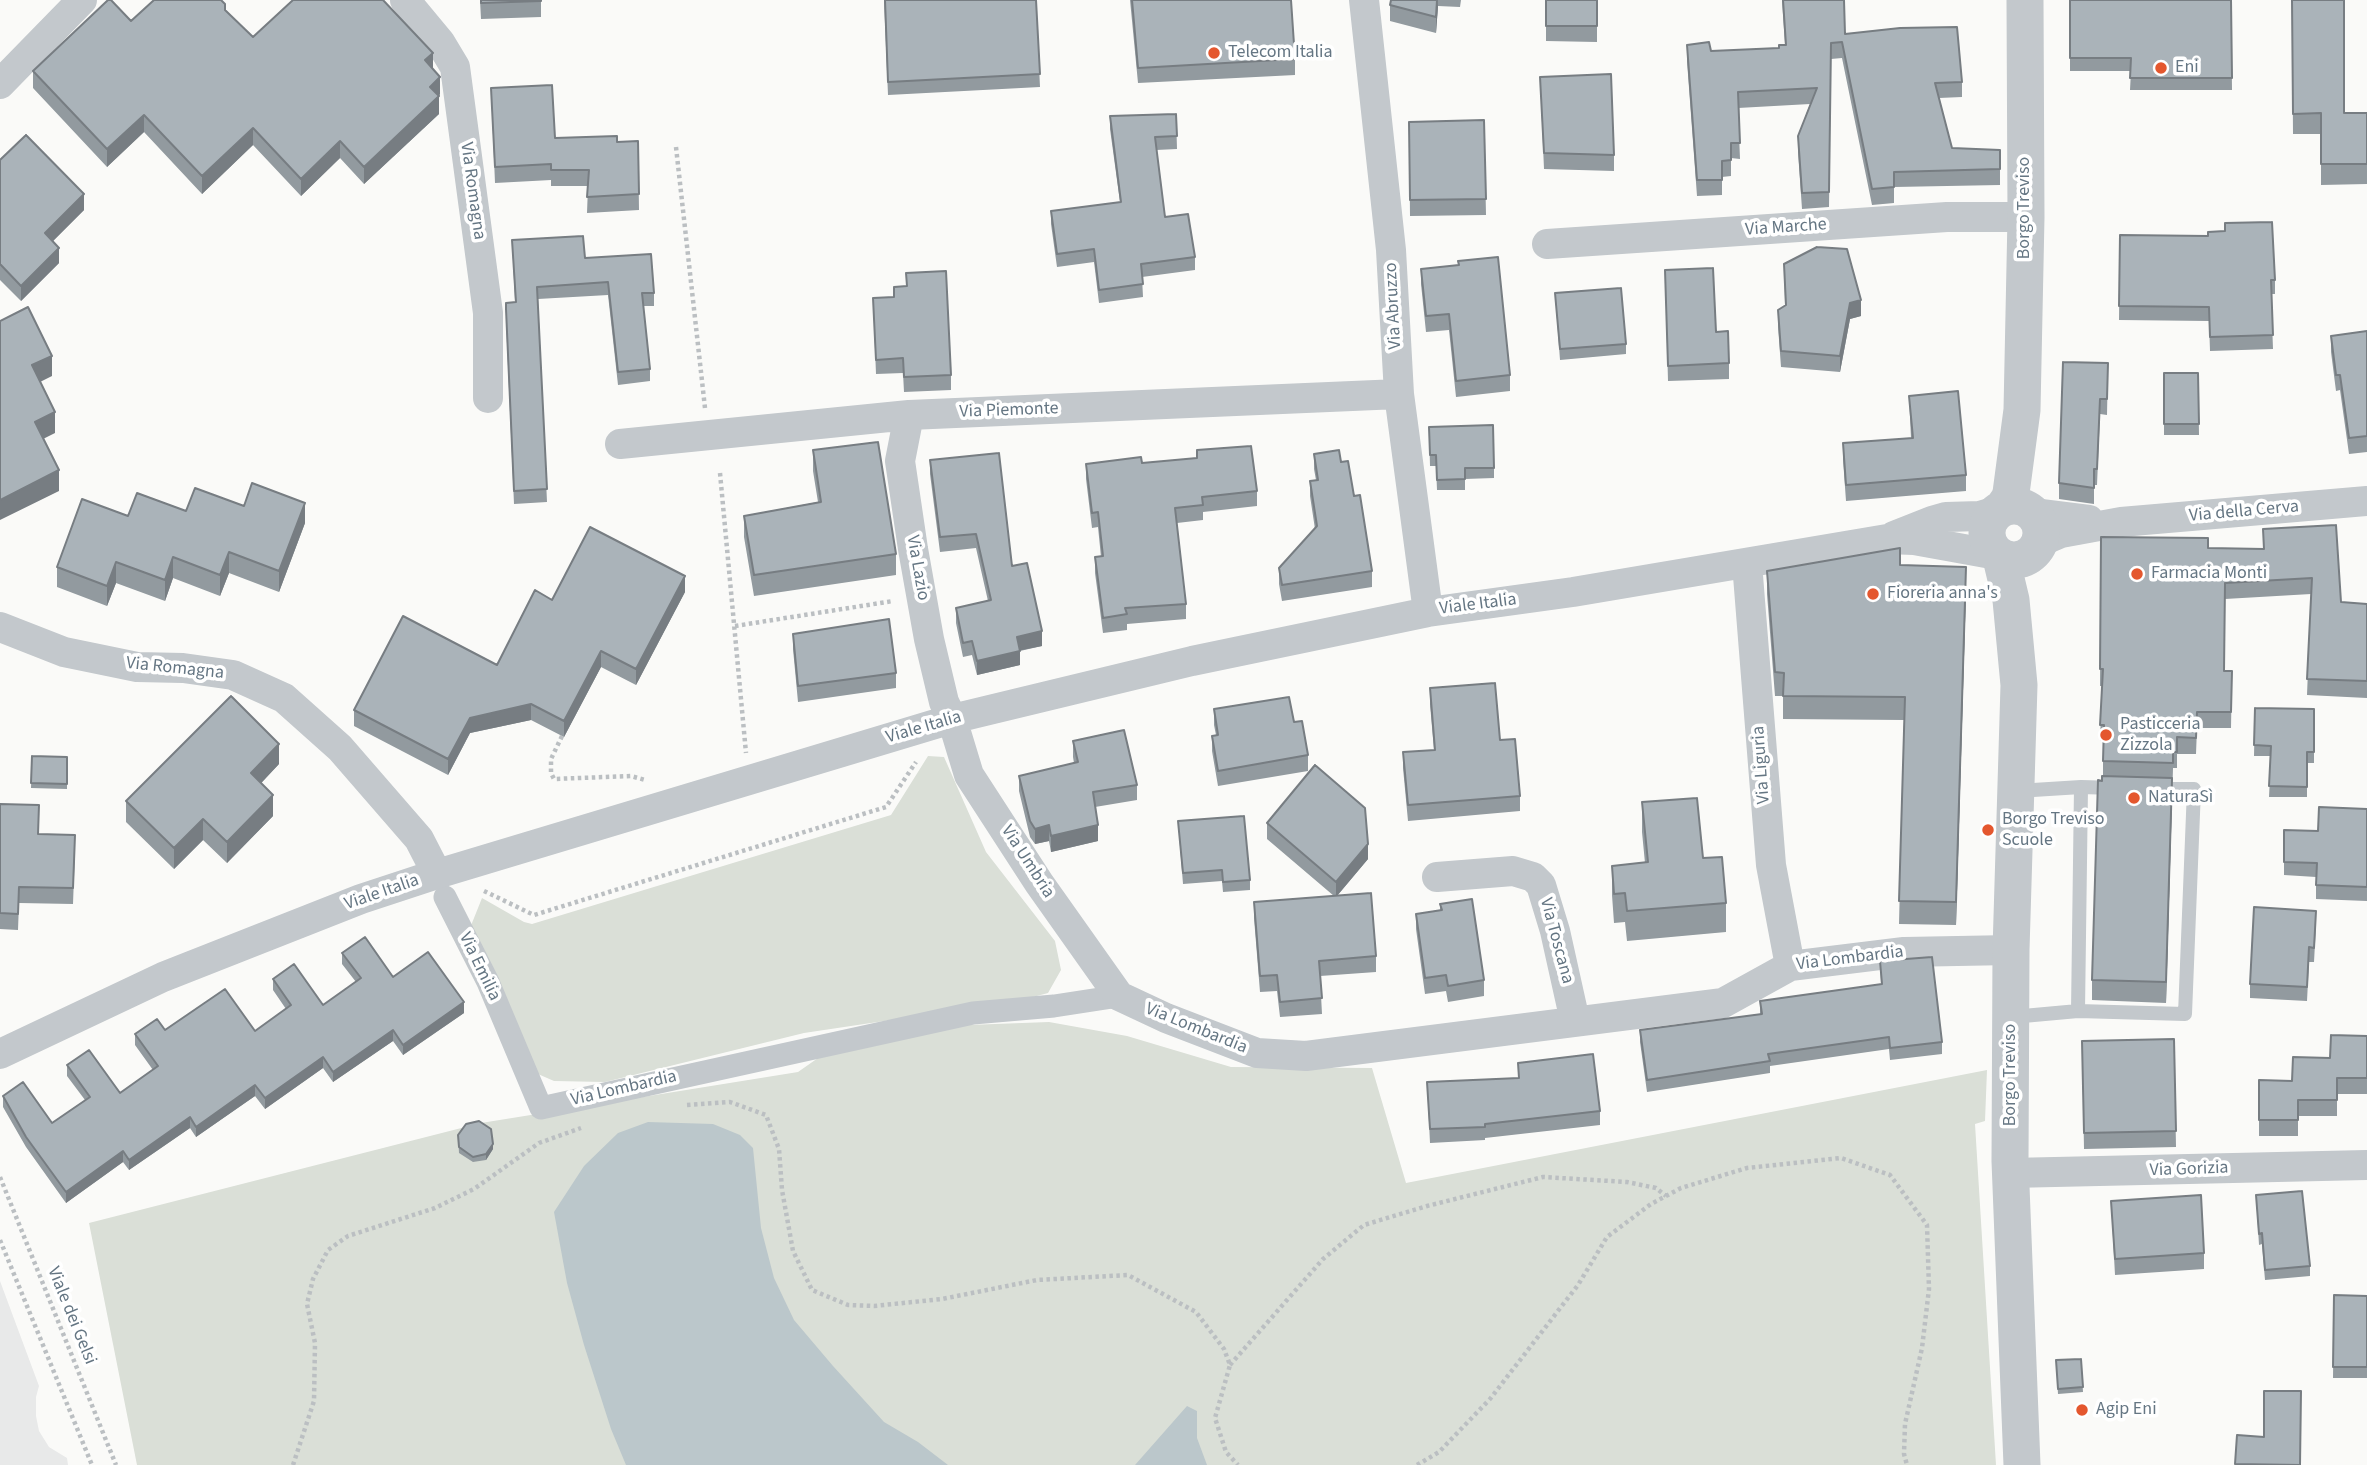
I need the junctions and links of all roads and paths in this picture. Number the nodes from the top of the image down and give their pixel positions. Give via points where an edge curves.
1 (82, 0) edge
2 (405, 0) edge
3 (1364, 0) edge
4 (2025, 0) edge
5 (0, 84) edge
6 (677, 147) dead end
7 (2026, 217) junction
8 (1547, 244) dead end
9 (1399, 394) junction
10 (488, 398) dead end
11 (706, 413) dead end
12 (909, 415) junction
13 (620, 444) dead end
14 (720, 474) dead end
15 (2367, 501) edge
16 (2023, 522) junction
17 (1887, 538) junction
18 (1999, 556) junction
19 (1747, 563) junction
20 (922, 597) junction
21 (1428, 612) junction
22 (735, 626) junction
23 (0, 627) edge
24 (2019, 685) junction
25 (953, 719) junction
26 (562, 736) edge
27 (921, 754) dead end
28 (746, 757) dead end
29 (631, 776) dead end
30 (2081, 787) junction
31 (2017, 791) junction
32 (1437, 877) dead end
33 (441, 885) junction
34 (2011, 950) junction
35 (1790, 966) junction
36 (1119, 996) junction
37 (2078, 1011) junction
38 (2011, 1017) junction
39 (1575, 1021) junction
40 (511, 1037) joint
41 (0, 1054) edge
42 (679, 1105) dead end
43 (582, 1128) dead end
44 (2367, 1165) edge
45 (2010, 1173) junction
46 (0, 1177) edge
47 (1666, 1196) junction
48 (0, 1240) edge
49 (1230, 1365) junction
50 (92, 1465) edge
51 (116, 1465) edge
52 (293, 1465) edge
53 (1238, 1465) edge
54 (1417, 1465) edge
55 (1907, 1465) edge
56 (2022, 1465) edge

1 - 5 street
2 - 10 street, Via Romagna via 455,67 488,313
3 - 9 street, Via Abruzzo via 1391,250
4 - 7 street, Borgo Treviso
6 - 11 path
7 - 8 street, Via Marche via 1947,217
7 - 16 street, Borgo Treviso via 2022,417 2009,499
9 - 12 street, Via Piemonte
9 - 21 street, Via Abruzzo
12 - 13 street, Via Piemonte
12 - 20 street, Via Lazio via 900,461
14 - 22 path
15 - 16 street, Via della Cerva via 2121,522 2061,533
16 - 17 street, Viale Italia via 1946,517
16 - 18 street, Borgo Treviso via 1988,524 1988,541
16 - 24 street, Borgo Treviso via 2030,621
17 - 18 street, Viale Italia
17 - 19 street, Viale Italia
18 - 24 street, Borgo Treviso via 2011,600
19 - 21 street, Viale Italia
19 - 35 street, Via Liguria via 1771,865
20 - 22 path
20 - 25 street, Via Lazio via 944,702
21 - 25 street, Viale Italia via 1192,661
22 - 28 path
23 - 33 street, Via Romagna via 64,652 112,662 233,675 284,698 340,748 411,829
24 - 31 street, Borgo Treviso
25 - 33 street, Viale Italia
25 - 36 street, Via Umbria via 969,775
26 - 29 path via 551,759 554,779
27 - 33 path via 886,807 534,915 480,889
30 - 31 lane
30 - 37 lane
30 - 37 lane via 2194,789 2185,1014
31 - 34 street, Borgo Treviso
32 - 39 street, Via Toscana via 1513,871 1533,877 1541,885
33 - 40 street, Via Emilia
33 - 41 street, Viale Italia via 295,924 163,976
34 - 35 street, Via Lombardia via 1904,952
34 - 38 street, Borgo Treviso
35 - 39 street, Via Lombardia via 1723,1003
36 - 39 street, Via Lombardia via 1166,1018 1269,1054 1306,1056
36 - 40 street, Via Lombardia via 973,1013 541,1108
37 - 38 lane
38 - 45 street, Borgo Treviso
42 - 49 path via 730,1102 766,1115 779,1149 793,1251 812,1290 848,1305 874,1306 942,1299 1037,1280 1128,1275 1196,1312 1224,1349
43 - 52 path via 539,1143 474,1189 435,1208 348,1236 328,1250 307,1304 315,1343 314,1401
44 - 45 street, Via Gorizia
45 - 56 street, Borgo Treviso
46 - 51 path, Viale dei Gelsi
47 - 49 path via 1656,1188 1627,1182 1543,1177 1364,1226 1323,1259
47 - 54 path via 1607,1237 1578,1285 1490,1399 1439,1452
47 - 55 path via 1747,1168 1841,1158 1890,1175 1927,1225 1929,1289 1905,1424
48 - 50 path
49 - 53 path via 1215,1418 1226,1452

